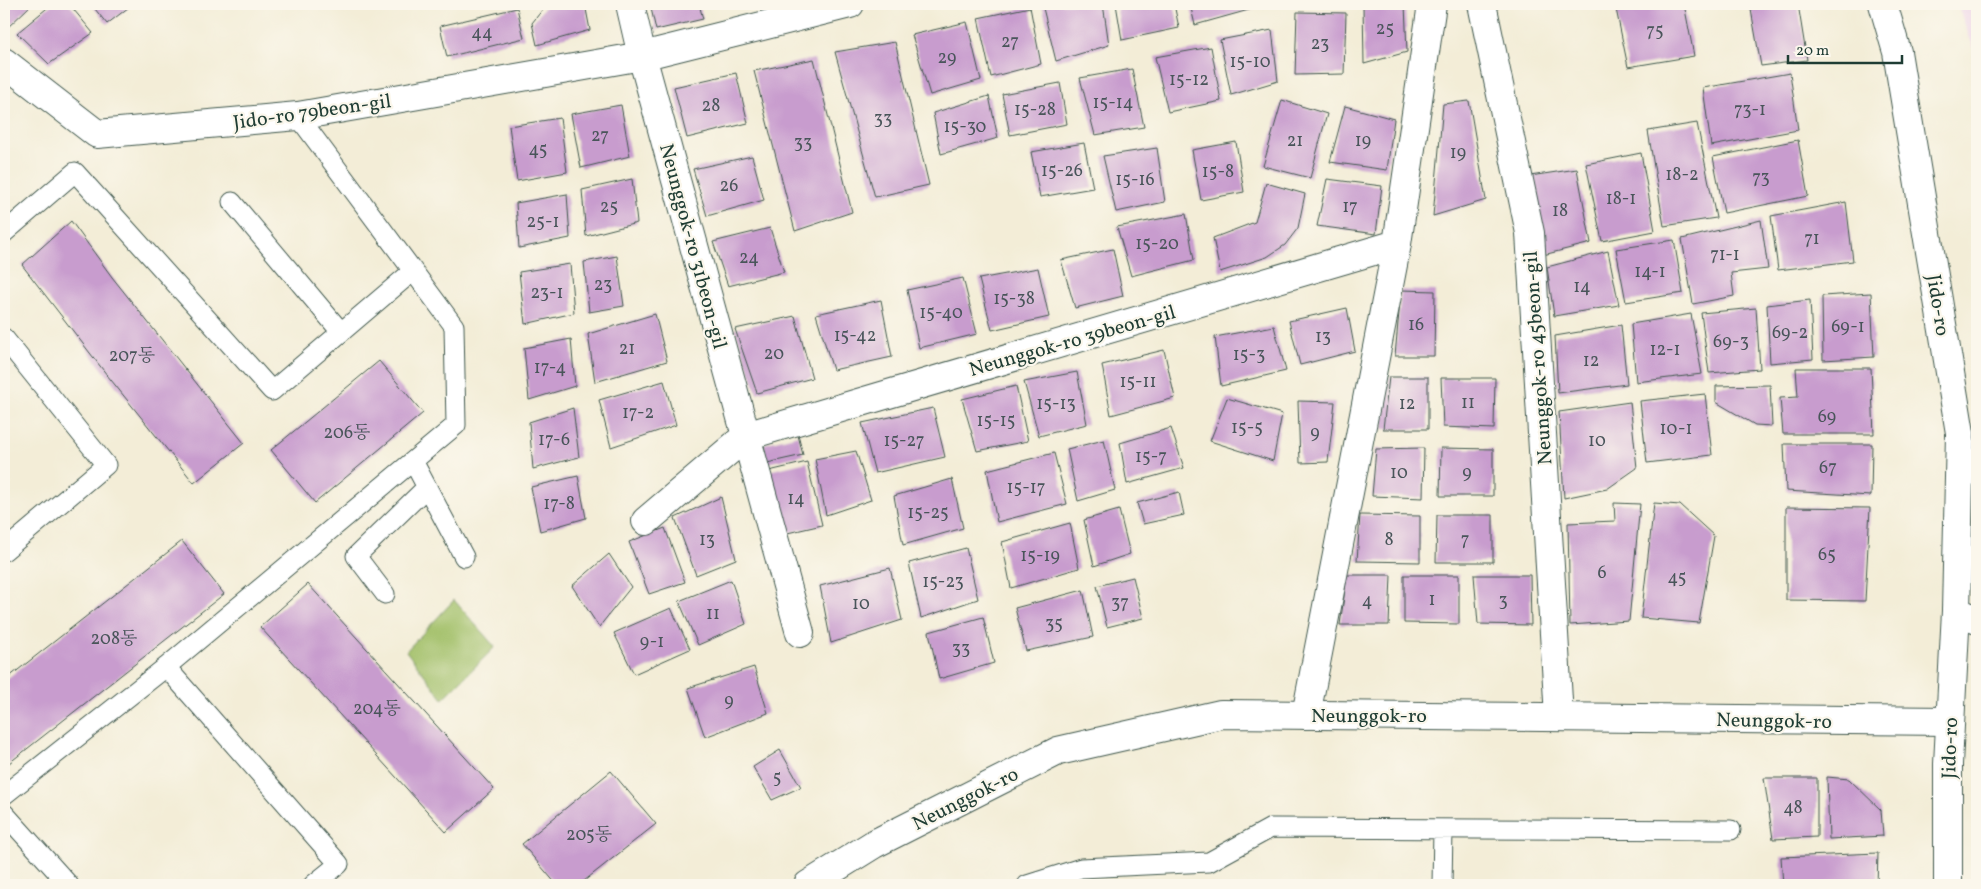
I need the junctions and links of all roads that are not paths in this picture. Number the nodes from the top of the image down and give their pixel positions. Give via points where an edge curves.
1 (630, 4) edge
2 (850, 4) edge
3 (1432, 4) edge
4 (1482, 4) edge
5 (1883, 4) edge
6 (642, 56) junction
7 (4, 62) edge
8 (298, 116) junction
9 (232, 202) dead end
10 (4, 233) edge
11 (1398, 244) junction
12 (413, 271) junction
13 (341, 332) junction
14 (4, 338) edge
15 (746, 436) junction
16 (413, 462) junction
17 (427, 487) junction
18 (646, 521) dead end
19 (4, 551) edge
20 (464, 557) dead end
21 (385, 594) dead end
22 (1966, 615) edge
23 (800, 634) dead end
24 (166, 667) junction
25 (1306, 715) junction
26 (1559, 717) junction
27 (1950, 721) junction
28 (4, 794) edge
29 (4, 813) edge
30 (1443, 829) junction
31 (1731, 830) dead end
32 (821, 882) edge
33 (69, 885) edge
34 (313, 885) edge
35 (1027, 885) edge
36 (1442, 885) edge
37 (1948, 885) edge

1 - 6 street
2 - 6 street, Jido-ro 79beon-gil
3 - 11 street
4 - 26 street, Neunggok-ro 45beon-gil via 1530,233
5 - 22 street, Jido-ro via 1897,52 1960,433
6 - 8 street, Jido-ro 79beon-gil
6 - 15 street, Neunggok-ro 31beon-gil
7 - 8 street, Jido-ro 79beon-gil via 98,134
8 - 12 lane
9 - 13 lane
10 - 13 lane via 75,172 272,391
11 - 15 street, Neunggok-ro 39beon-gil
11 - 25 street
12 - 13 lane
12 - 16 lane via 454,326 456,426
14 - 19 lane via 106,465
15 - 18 street
15 - 23 street, Neunggok-ro 31beon-gil
16 - 17 lane
16 - 24 lane
17 - 20 lane
17 - 21 lane via 356,556
22 - 27 street, Jido-ro
24 - 28 lane
24 - 34 lane via 339,864
25 - 26 street, Neunggok-ro
25 - 32 street, Neunggok-ro via 1222,714 1058,751 874,844
26 - 27 street, Neunggok-ro
27 - 37 street, Jido-ro
29 - 33 lane
30 - 31 lane
30 - 35 lane via 1271,828 1209,862 1081,868
30 - 36 lane

